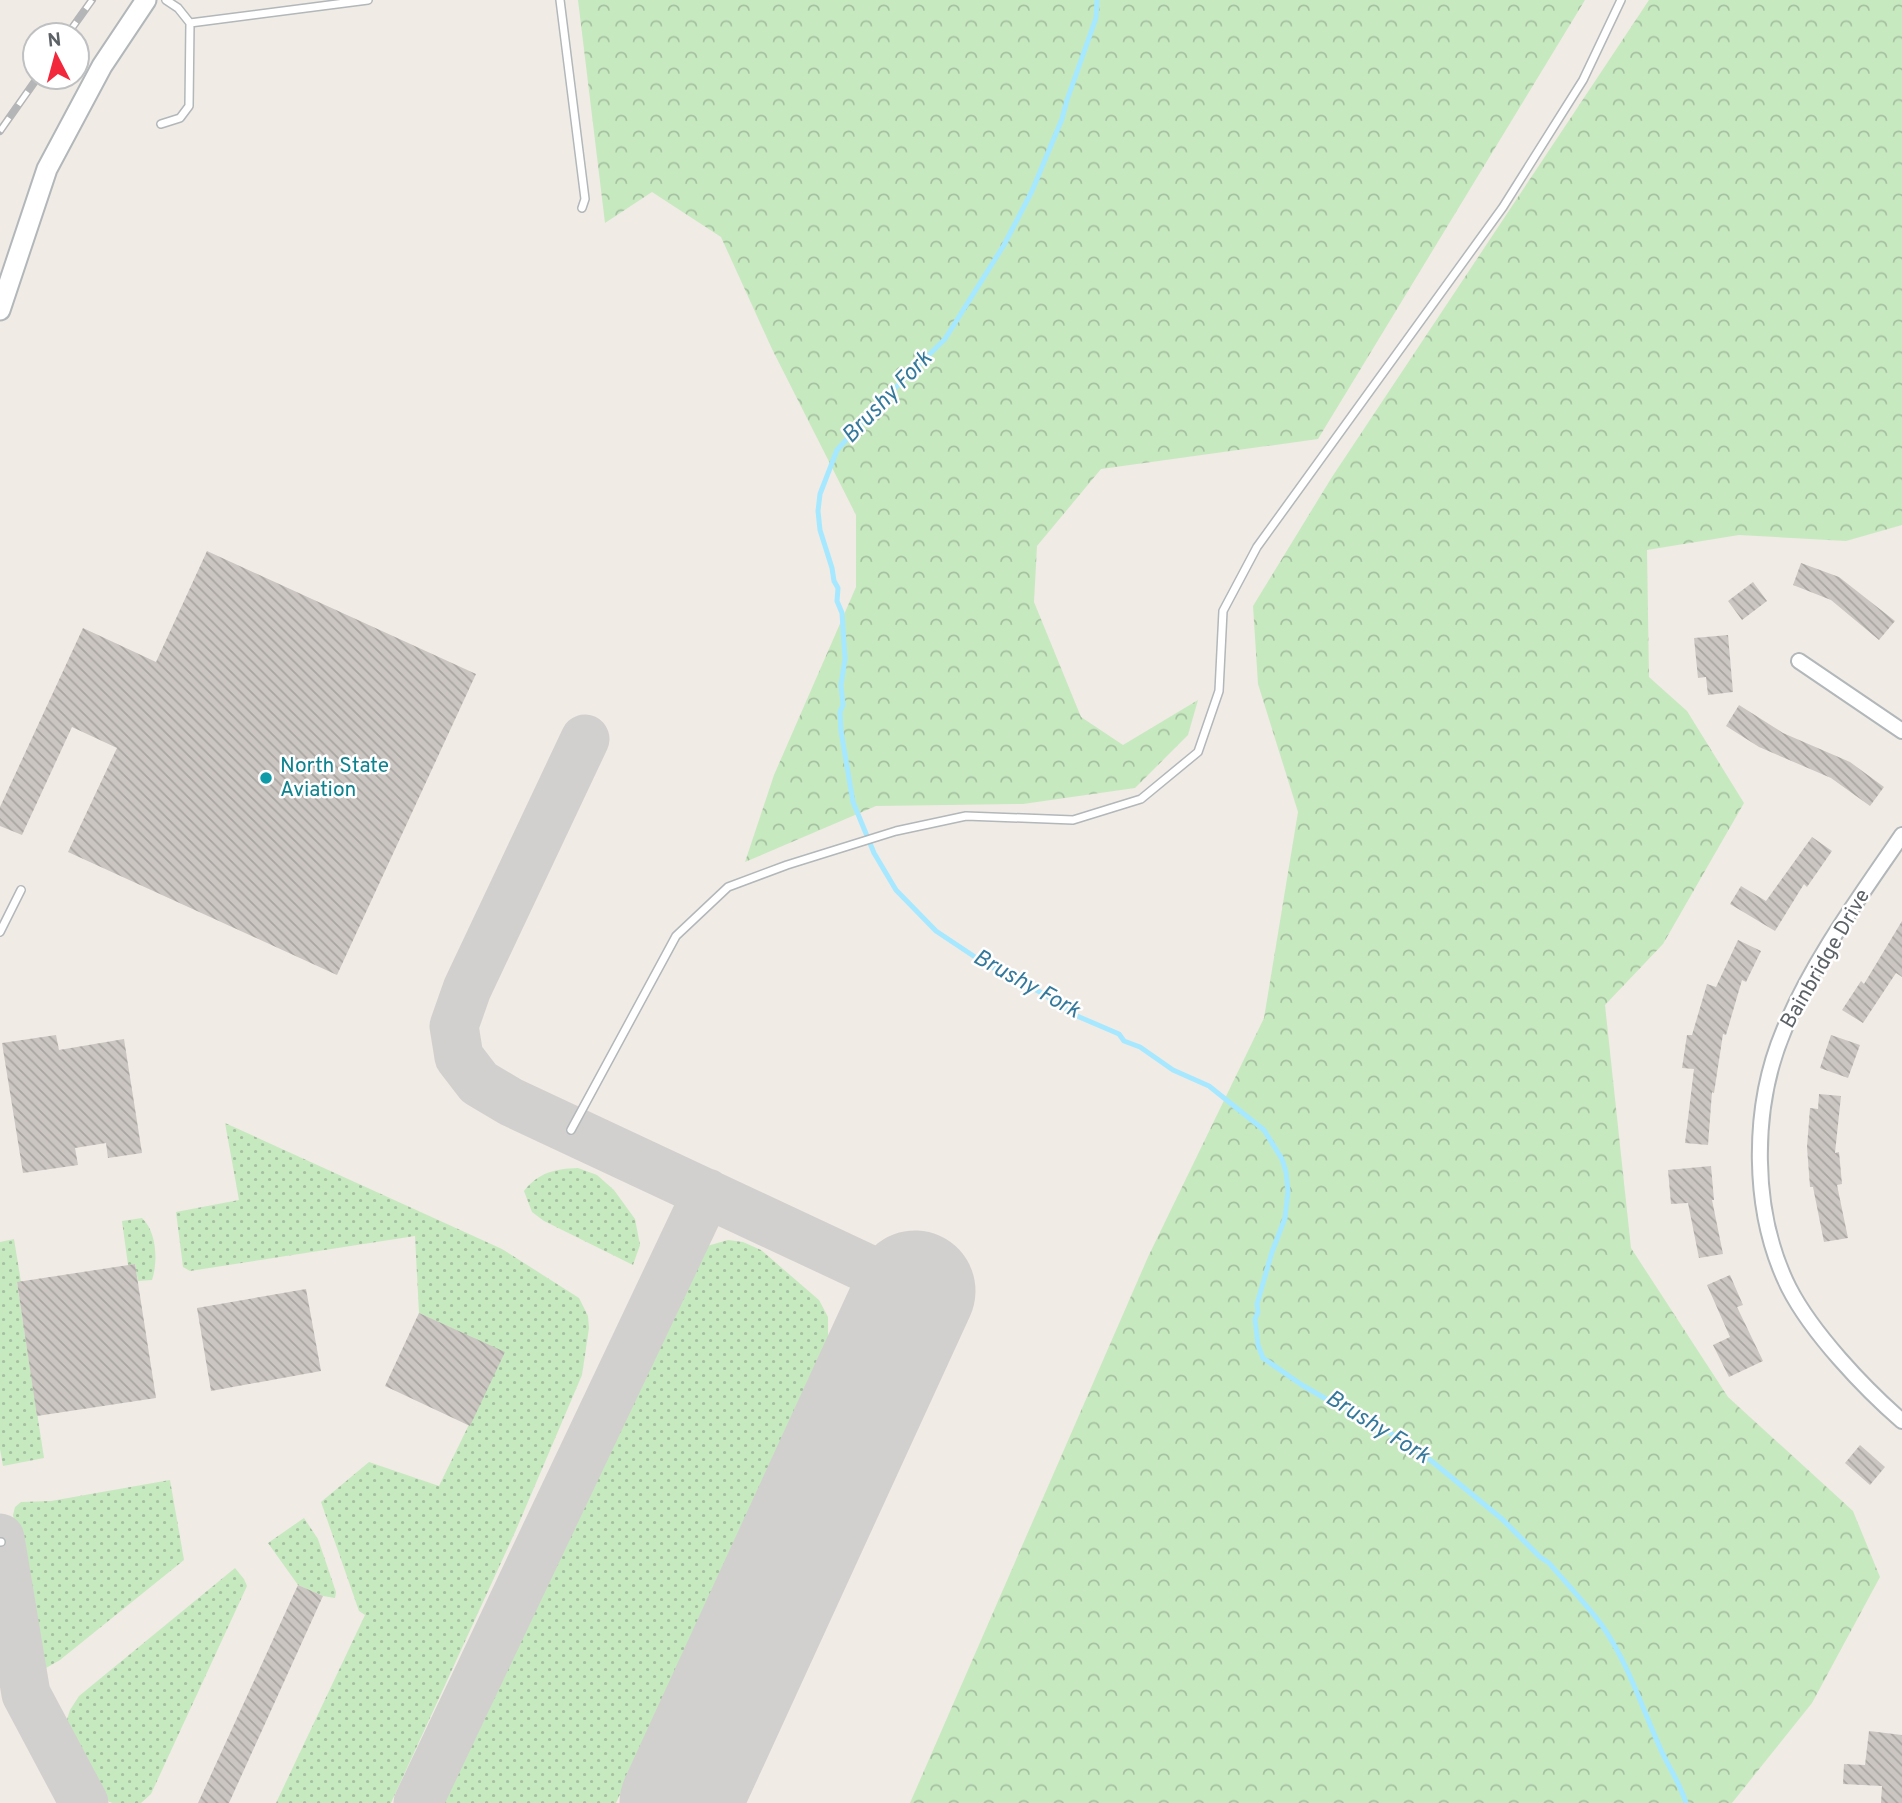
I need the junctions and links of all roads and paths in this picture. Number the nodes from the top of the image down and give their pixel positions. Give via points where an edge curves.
1 (146, 0) edge
2 (166, 0) edge
3 (368, 0) edge
4 (560, 0) edge
5 (1620, 0) edge
6 (190, 23) junction
7 (161, 124) dead end
8 (582, 208) dead end
9 (0, 310) edge
10 (1799, 662) dead end
11 (1902, 731) edge
12 (1902, 835) edge
13 (21, 890) dead end
14 (0, 932) edge
15 (571, 1130) dead end
16 (1902, 1421) edge

1 - 9 street via 102,66 47,169
2 - 6 lane
3 - 6 lane
4 - 8 lane via 585,200
5 - 15 lane via 1583,80 1503,207 1257,547 1223,611 1219,691 1198,752 1141,799 1073,820 966,816 896,831 729,887 676,936
6 - 7 lane via 189,106 180,118
10 - 11 street
12 - 16 street, Bainbridge Drive via 1842,924 1783,1032 1765,1102 1761,1144 1766,1217 1789,1287 1830,1347
13 - 14 lane

